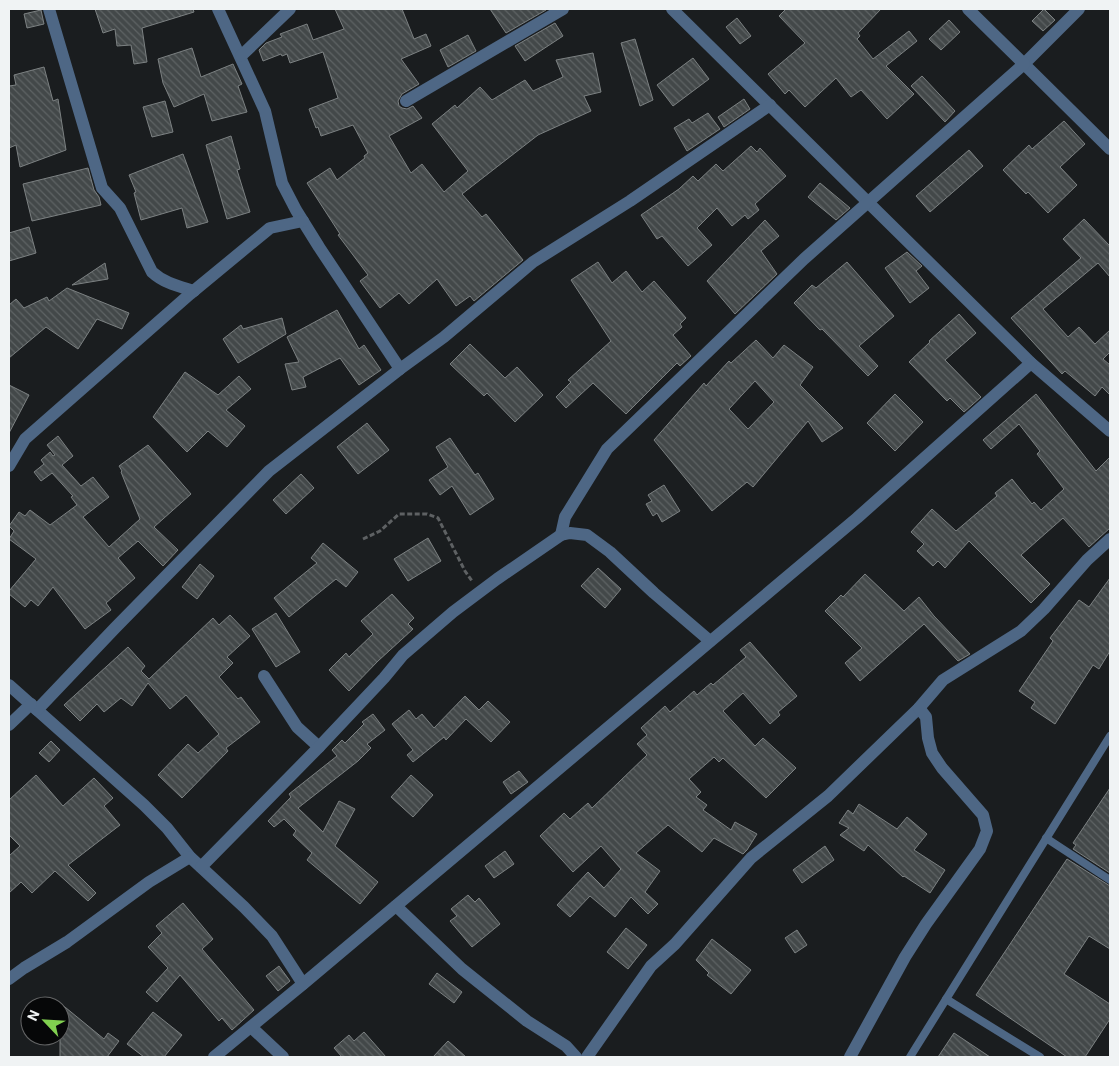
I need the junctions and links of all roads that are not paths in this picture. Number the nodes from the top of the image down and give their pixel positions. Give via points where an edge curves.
1 (48, 9) edge
2 (218, 9) edge
3 (290, 9) edge
4 (563, 9) edge
5 (672, 9) edge
6 (968, 9) edge
7 (1079, 9) edge
8 (241, 56) junction
9 (1024, 64) junction
10 (406, 101) dead end
11 (770, 105) junction
12 (1110, 149) edge
13 (868, 202) junction
14 (303, 221) junction
15 (194, 291) junction
16 (1031, 363) junction
17 (400, 368) junction
18 (1110, 431) edge
19 (9, 466) edge
20 (560, 535) junction
21 (1110, 539) edge
22 (710, 641) junction
23 (264, 676) dead end
24 (9, 685) edge
25 (34, 707) junction
26 (919, 708) junction
27 (9, 725) edge
28 (1110, 736) edge
29 (319, 747) junction
30 (1046, 838) junction
31 (190, 857) junction
32 (201, 867) junction
33 (1110, 880) edge
34 (396, 906) junction
35 (9, 979) edge
36 (303, 984) junction
37 (946, 999) junction
38 (250, 1027) junction
39 (214, 1057) edge
40 (283, 1057) edge
41 (576, 1057) edge
42 (587, 1057) edge
43 (850, 1057) edge
44 (910, 1057) edge
45 (1040, 1057) edge

1 - 15 street via 102,188 120,208 152,272 169,284
2 - 8 street
3 - 8 street
4 - 10 street
5 - 11 street
6 - 9 street
7 - 9 street
8 - 14 street via 265,111 282,183
9 - 12 street
9 - 13 street
11 - 13 street
11 - 17 street via 630,201 532,262 444,337
13 - 16 street
13 - 20 street via 804,259 607,449 565,516
14 - 15 street via 270,228
14 - 17 street
15 - 19 street via 26,439
16 - 18 street
16 - 22 street via 857,518
17 - 25 street via 269,471
20 - 22 street via 587,535
20 - 29 street via 453,612 403,655
21 - 26 street via 1020,631 943,680
22 - 34 street
23 - 29 street via 297,727
24 - 25 street
25 - 27 street
25 - 31 street via 144,805
26 - 42 street via 828,796 751,858 675,944 650,966
26 - 43 street via 926,717 932,753 983,815 987,831 980,849 905,957
28 - 30 lane
29 - 32 street
30 - 33 lane
30 - 37 lane
31 - 32 street
31 - 35 street
32 - 36 street via 272,936
34 - 36 street
34 - 41 street via 469,975 566,1046
36 - 38 street
37 - 44 lane
37 - 45 lane
38 - 39 street
38 - 40 street

